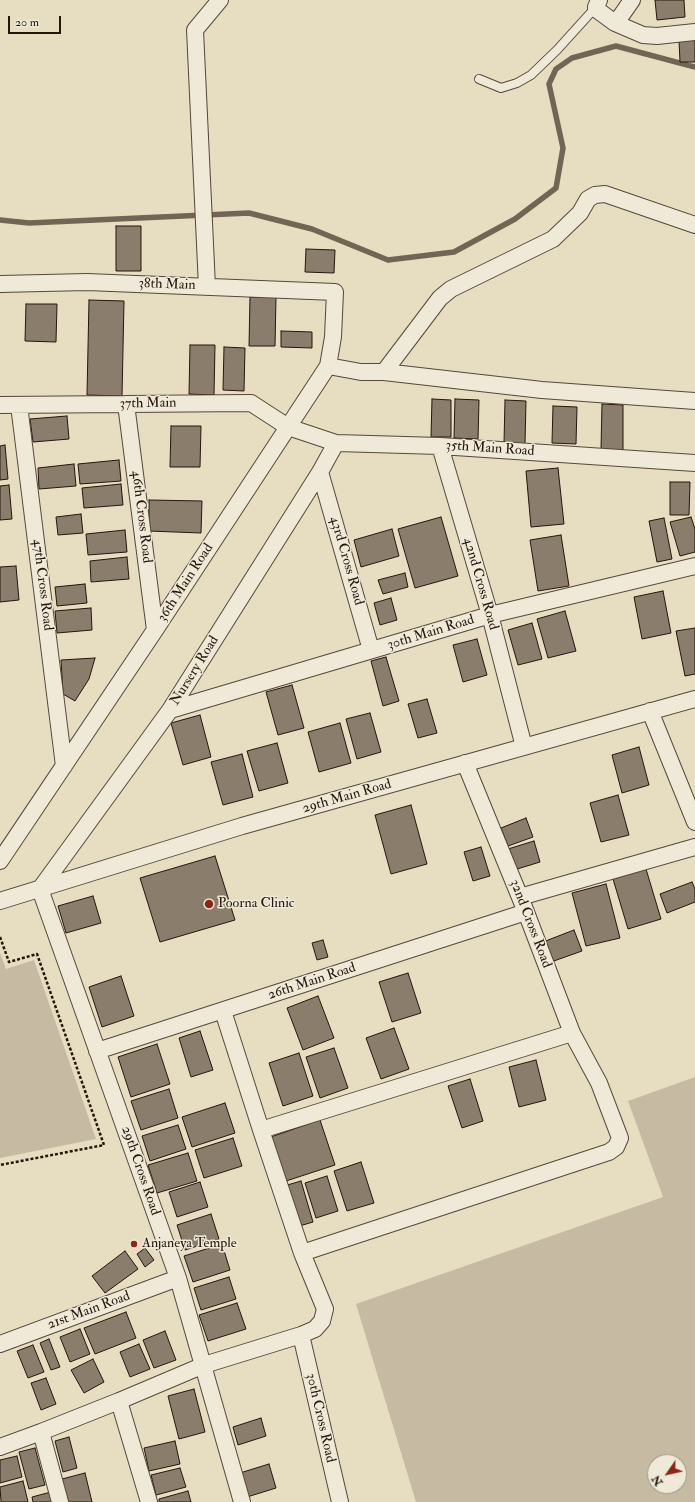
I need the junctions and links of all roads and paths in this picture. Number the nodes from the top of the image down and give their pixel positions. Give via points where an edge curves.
1 (220, 0) edge
2 (632, 0) edge
3 (597, 4) edge
4 (616, 23) junction
5 (695, 32) edge
6 (478, 79) dead end
7 (695, 225) edge
8 (0, 284) edge
9 (207, 287) junction
10 (335, 292) joint
11 (328, 366) junction
12 (384, 372) junction
13 (695, 401) edge
14 (126, 404) junction
15 (0, 405) edge
16 (19, 405) junction
17 (288, 427) junction
18 (336, 443) junction
19 (440, 446) junction
20 (695, 463) edge
21 (320, 472) junction
22 (695, 566) edge
23 (490, 615) junction
24 (155, 630) junction
25 (371, 650) junction
26 (695, 699) edge
27 (170, 710) junction
28 (650, 711) junction
29 (524, 747) junction
30 (465, 763) junction
31 (64, 766) junction
32 (695, 822) edge
33 (695, 847) edge
34 (0, 861) edge
35 (40, 889) junction
36 (520, 897) junction
37 (0, 901) edge
38 (526, 912) junction
39 (0, 937) edge
40 (223, 1011) junction
41 (572, 1034) junction
42 (97, 1051) junction
43 (261, 1130) junction
44 (0, 1165) edge
45 (302, 1254) junction
46 (178, 1278) junction
47 (301, 1335) junction
48 (0, 1344) edge
49 (204, 1365) junction
50 (119, 1401) junction
51 (41, 1432) junction
52 (0, 1447) edge
53 (60, 1502) edge
54 (149, 1502) edge
55 (242, 1502) edge
56 (340, 1502) edge

1 - 9 street via 195,30
2 - 4 street
3 - 4 street
3 - 6 lane via 557,50 531,75 501,88
4 - 5 street via 643,35
7 - 12 street via 605,194 595,195 588,199 580,213 553,239 451,289 440,298
8 - 9 street, 38th Main via 87,282
9 - 10 street, 38th Main
10 - 11 street, 36th Main Road via 333,337
11 - 12 street via 361,372
11 - 17 street, 36th Main Road
12 - 13 street via 542,390
14 - 16 street, 37th Main
14 - 17 street, 37th Main via 251,403
14 - 24 street, 46th Cross Road
15 - 16 street, 37th Main
16 - 31 street, 47th Cross Road
17 - 18 street, 35th Main Road
17 - 24 street, 36th Main Road
18 - 19 street, 35th Main Road
18 - 21 street, Nursery Road
19 - 20 street, 35th Main Road
19 - 23 street, 42nd Cross Road
21 - 25 street, 43rd Cross Road
21 - 27 street, Nursery Road
22 - 23 street, 30th Main Road
23 - 25 street, 30th Main Road
23 - 29 street, 42nd Cross Road
24 - 31 street, 36th Main Road
25 - 27 street, 30th Main Road
26 - 28 street, 29th Main Road
27 - 35 street, Nursery Road
28 - 29 street, 29th Main Road
28 - 32 street
29 - 30 street, 29th Main Road
30 - 35 street, 29th Main Road via 242,826
30 - 36 street, 32nd Cross Road
31 - 34 street, 36th Main Road
33 - 36 street
35 - 37 street, 29th Main Road
35 - 42 street, 29th Cross Road
36 - 38 street, 32nd Cross Road
38 - 40 street, 26th Main Road
38 - 41 street, 32nd Cross Road
39 - 44 path via 9,962 37,954 104,1145
40 - 42 street, 26th Main Road
40 - 43 street
41 - 43 street
41 - 45 street, 32nd Cross Road via 598,1083 620,1138 609,1152
42 - 46 street, 29th Cross Road
43 - 45 street
45 - 47 street via 325,1309 322,1321 315,1329
46 - 48 street, 21st Main Road
46 - 49 street, 29th Cross Road
47 - 49 street
47 - 56 street, 30th Cross Road
49 - 50 street
49 - 55 street, 29th Cross Road
50 - 51 street
50 - 54 street
51 - 52 street
51 - 53 street

